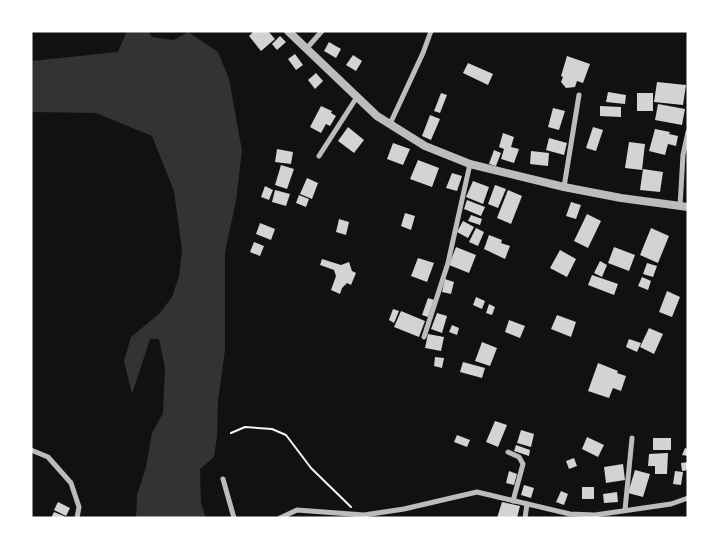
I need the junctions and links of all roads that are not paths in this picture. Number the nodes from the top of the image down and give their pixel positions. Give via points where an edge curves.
1 (288, 31) edge
2 (322, 31) edge
3 (431, 31) edge
4 (307, 48) junction
5 (579, 95) dead end
6 (357, 97) junction
7 (390, 124) junction
8 (688, 132) edge
9 (318, 156) dead end
10 (470, 164) junction
11 (564, 187) junction
12 (684, 206) edge
13 (424, 337) dead end
14 (632, 438) dead end
15 (31, 450) edge
16 (508, 452) dead end
17 (223, 479) dead end
18 (688, 498) edge
19 (513, 501) junction
20 (527, 504) junction
21 (625, 510) junction
22 (569, 516) edge
23 (77, 518) edge
24 (234, 518) edge
25 (280, 518) edge
26 (524, 518) edge

1 - 4 street
2 - 4 street
3 - 7 street
4 - 6 street
5 - 11 street
6 - 7 street
6 - 9 street
7 - 10 street via 425,146
8 - 12 street via 683,155
10 - 11 street
10 - 13 street via 448,263
11 - 12 street
14 - 21 street
15 - 23 street via 48,457 71,483 79,507
16 - 19 street via 519,457 522,464
17 - 24 street
18 - 21 street via 671,504
19 - 20 street
19 - 25 street via 477,492 364,515 297,510
20 - 22 street
20 - 26 street
21 - 22 street

